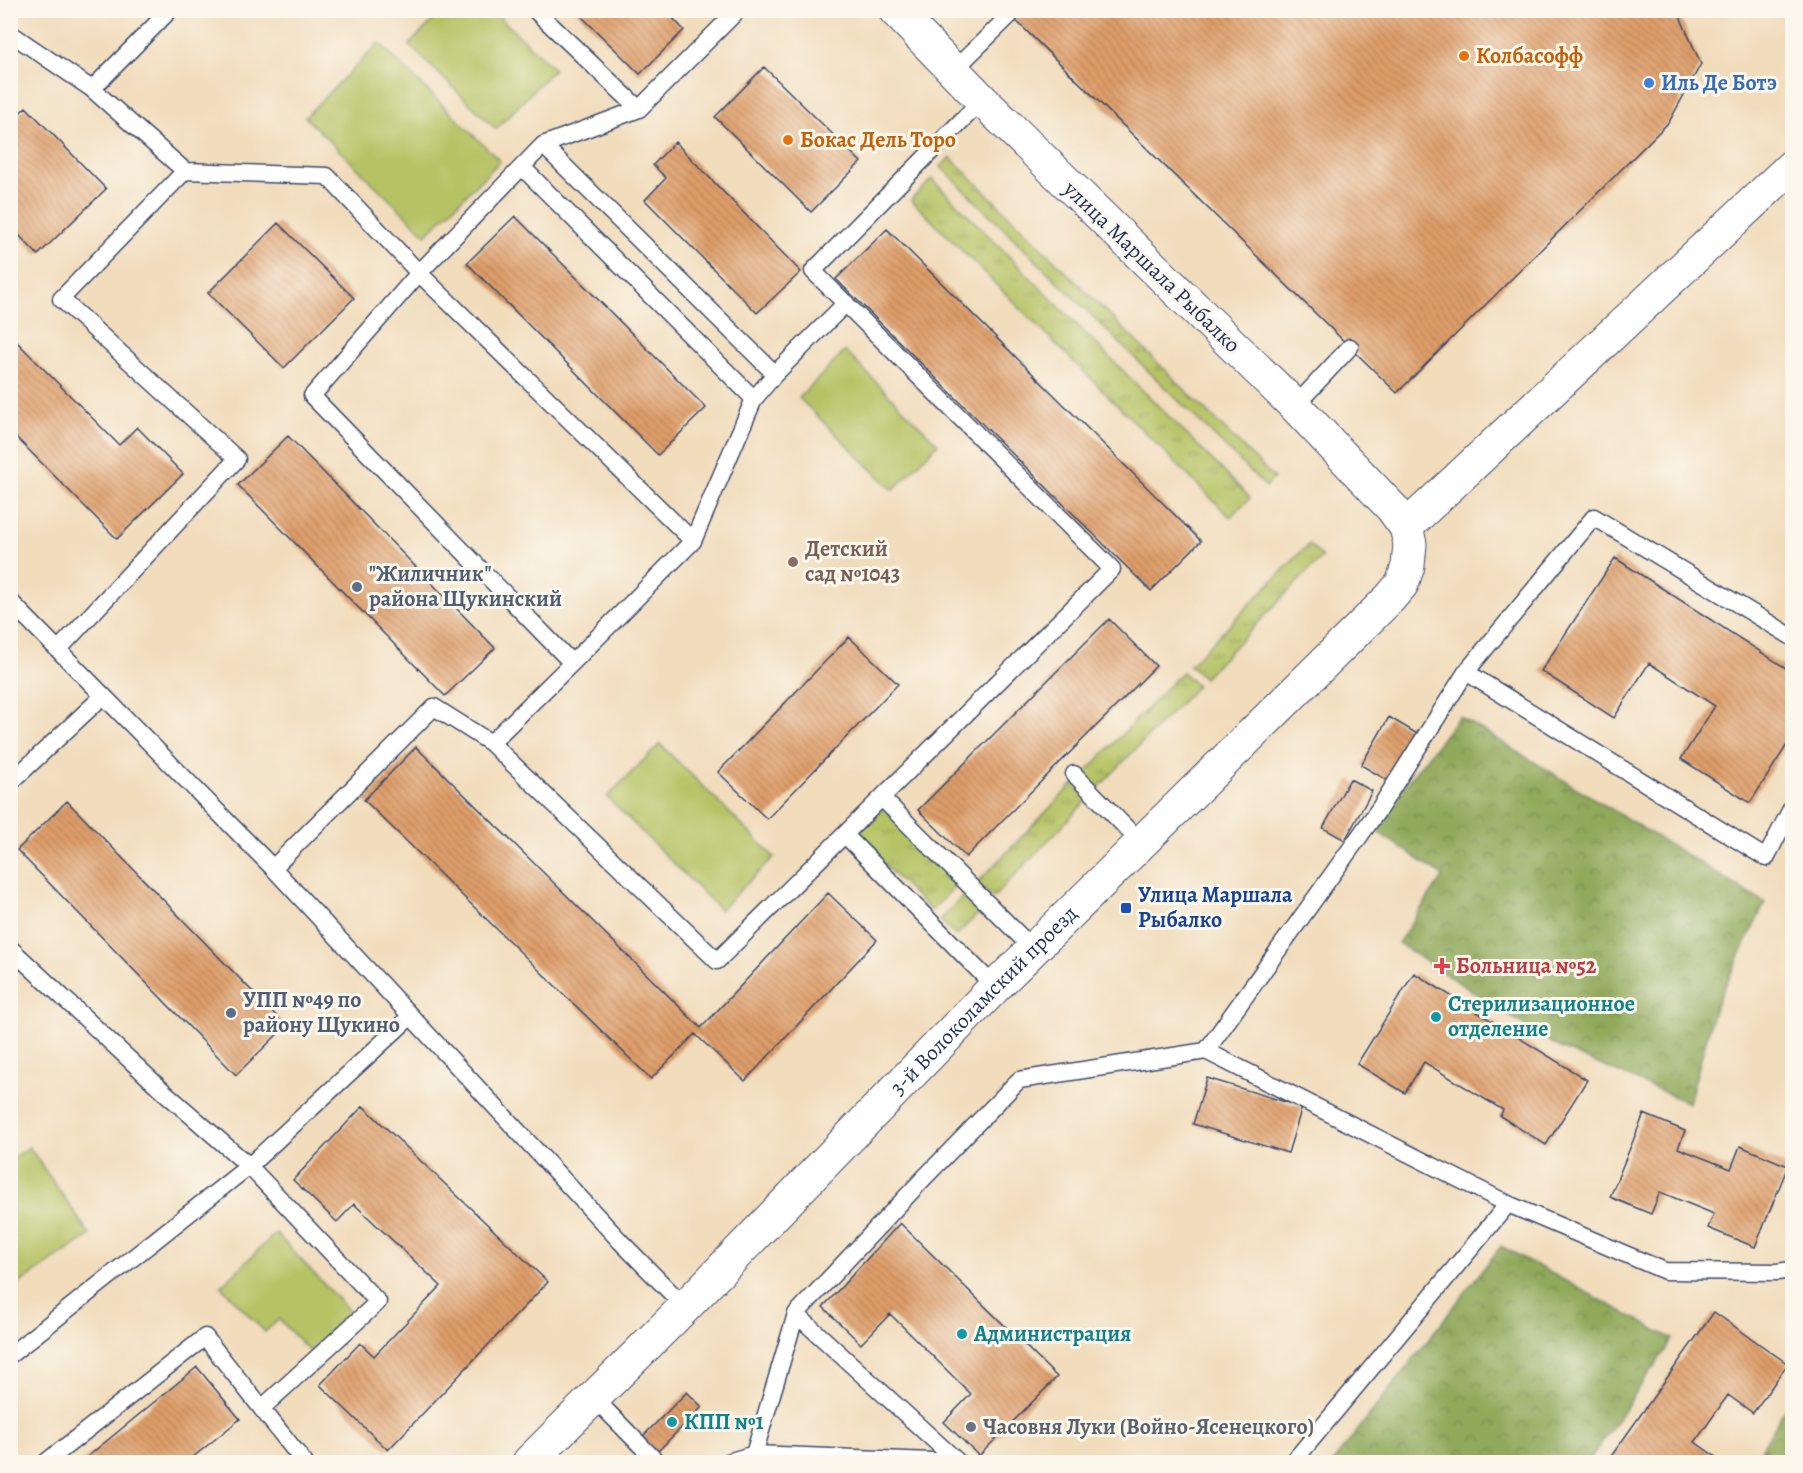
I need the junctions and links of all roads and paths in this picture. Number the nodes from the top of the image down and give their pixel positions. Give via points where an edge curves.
1 (170, 10) edge
2 (535, 10) edge
3 (738, 10) edge
4 (895, 10) edge
5 (1010, 15) dead end
6 (10, 33) edge
7 (954, 70) junction
8 (92, 89) junction
9 (982, 100) junction
10 (639, 109) junction
11 (543, 145) junction
12 (1792, 166) edge
13 (522, 167) junction
14 (185, 171) junction
15 (419, 273) junction
16 (846, 303) junction
17 (1350, 347) dead end
18 (775, 374) junction
19 (754, 399) junction
20 (1295, 406) junction
21 (1407, 527) junction
22 (693, 541) junction
23 (10, 601) edge
24 (1792, 638) edge
25 (59, 650) junction
26 (572, 663) junction
27 (1466, 672) junction
28 (103, 696) junction
29 (491, 743) junction
30 (1074, 774) dead end
31 (10, 783) edge
32 (883, 799) junction
33 (1792, 807) edge
34 (845, 836) junction
35 (1141, 843) junction
36 (273, 868) junction
37 (10, 948) edge
38 (1034, 950) junction
39 (995, 987) junction
40 (411, 1016) junction
41 (1206, 1051) junction
42 (249, 1166) junction
43 (1508, 1204) junction
44 (1792, 1270) edge
45 (684, 1307) junction
46 (796, 1314) junction
47 (10, 1355) edge
48 (594, 1398) junction
49 (262, 1408) junction
50 (754, 1454) junction
51 (46, 1462) edge
52 (304, 1462) edge
53 (529, 1462) edge
54 (657, 1462) edge
55 (728, 1462) edge
56 (957, 1462) edge
57 (1293, 1462) edge

1 - 8 lane
2 - 10 lane
3 - 10 lane
4 - 7 street, улица Маршала Рыбалко
5 - 7 lane
6 - 8 lane
7 - 9 street, улица Маршала Рыбалко
8 - 14 lane
9 - 16 lane via 813,271
9 - 20 street, улица Маршала Рыбалко
10 - 11 lane
11 - 13 lane
11 - 18 lane
12 - 21 street
13 - 15 lane
13 - 19 lane
14 - 15 lane via 327,176
14 - 25 lane via 61,299 237,459
15 - 22 lane
15 - 26 lane via 312,396
16 - 18 lane
16 - 32 lane via 1112,569
17 - 20 lane
18 - 19 lane
19 - 22 lane
20 - 21 street, улица Маршала Рыбалко
21 - 35 street, 3-й Волоколамский проезд via 1410,544 1402,585
22 - 26 lane
23 - 25 lane
24 - 27 lane via 1594,517
25 - 28 lane
26 - 29 lane
27 - 33 lane via 1766,858
27 - 41 lane via 1379,809
28 - 31 lane
28 - 36 lane
29 - 34 lane via 717,961
29 - 36 lane via 434,707
30 - 35 lane
32 - 34 lane
32 - 38 lane
34 - 39 lane
35 - 38 street, 3-й Волоколамский проезд
36 - 40 lane
37 - 42 lane
38 - 39 street, 3-й Волоколамский проезд
39 - 45 street, 3-й Волоколамский проезд
40 - 42 lane
40 - 45 lane
41 - 43 lane
41 - 46 lane via 1018,1080
42 - 47 lane
42 - 49 lane via 378,1302
43 - 44 lane via 1665,1271
43 - 57 lane
45 - 48 street, 3-й Волоколамский проезд
46 - 50 lane
46 - 56 lane
48 - 53 street, 3-й Волоколамский проезд
48 - 54 lane
49 - 51 lane via 205,1337
49 - 52 lane
50 - 55 lane
50 - 56 lane

